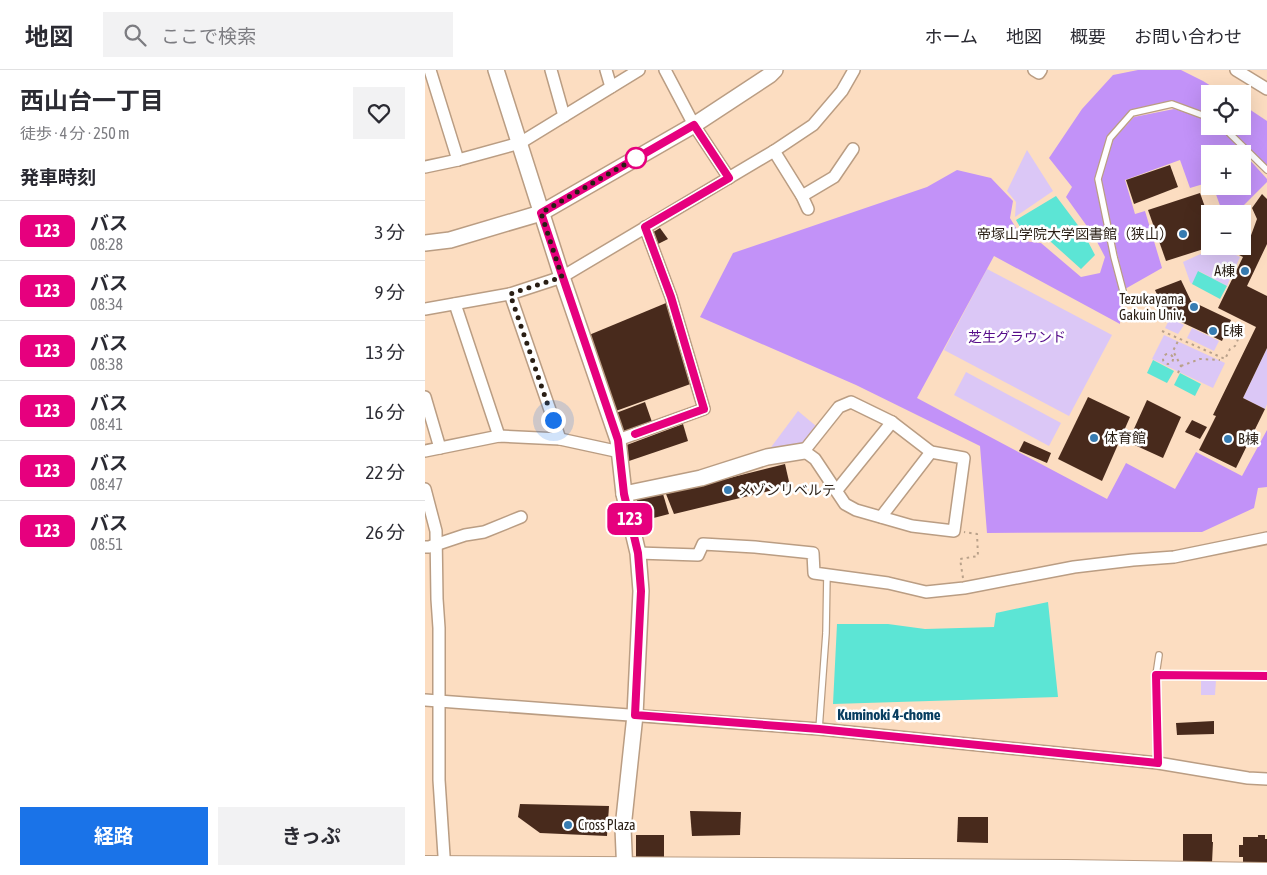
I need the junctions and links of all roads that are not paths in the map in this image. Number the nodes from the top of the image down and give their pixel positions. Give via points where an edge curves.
1 (430, 70) edge
2 (496, 70) edge
3 (551, 70) edge
4 (606, 70) edge
5 (639, 70) edge
6 (665, 70) edge
7 (775, 70) edge
8 (854, 70) edge
9 (1034, 70) edge
10 (1041, 70) edge
11 (1236, 70) edge
12 (611, 88) junction
13 (1267, 89) edge
14 (430, 93) edge
15 (1201, 115) edge
16 (564, 116) junction
17 (694, 125) junction
18 (1231, 135) edge
19 (520, 143) junction
20 (853, 149) dead end
21 (774, 151) junction
22 (458, 160) junction
23 (425, 167) edge
24 (1267, 170) edge
25 (729, 178) junction
26 (803, 196) junction
27 (808, 209) dead end
28 (541, 213) junction
29 (645, 227) junction
30 (425, 243) edge
31 (562, 277) junction
32 (1123, 291) dead end
33 (510, 294) junction
34 (455, 304) junction
35 (425, 309) edge
36 (425, 397) edge
37 (893, 422) junction
38 (499, 436) junction
39 (560, 439) junction
40 (619, 446) junction
41 (440, 448) junction
42 (425, 451) edge
43 (804, 451) junction
44 (931, 452) junction
45 (425, 489) edge
46 (837, 490) junction
47 (624, 494) junction
48 (521, 517) dead end
49 (881, 517) junction
50 (1267, 538) edge
51 (431, 546) edge
52 (638, 553) junction
53 (827, 573) junction
54 (1159, 655) dead end
55 (1156, 675) junction
56 (1267, 676) edge
57 (425, 700) edge
58 (440, 702) junction
59 (635, 715) junction
60 (819, 729) junction
61 (1158, 763) junction
62 (1267, 779) edge
63 (438, 869) edge
64 (625, 871) edge
65 (990, 872) edge
66 (1067, 872) edge
67 (1267, 873) edge

1 - 14 street
2 - 19 street
3 - 16 street
4 - 12 street
5 - 12 street
6 - 17 street
7 - 17 street
8 - 21 street via 842,91 813,125
9 - 10 street via 1039,73
11 - 13 street
12 - 16 street
14 - 22 street
15 - 32 lane via 1172,104 1132,113 1110,138 1099,179
16 - 19 street
17 - 25 street
17 - 28 street
18 - 24 lane
19 - 22 street
19 - 28 street
20 - 26 street via 833,177
21 - 25 street
21 - 26 street
22 - 23 street
25 - 29 street
26 - 27 street
28 - 30 street via 450,240
28 - 31 street
29 - 31 street
29 - 40 street via 671,297 704,409
31 - 33 street
31 - 40 street
33 - 34 street
33 - 39 street
34 - 35 street
34 - 38 street
36 - 41 street
37 - 43 street via 846,402 839,406
37 - 44 street
37 - 46 street
38 - 39 street
38 - 41 street
39 - 40 street
40 - 47 street
41 - 42 street
43 - 46 street via 815,459
43 - 47 street via 767,457 701,478
44 - 49 street
44 - 49 street via 964,458 954,531 913,526
45 - 51 street via 436,531
46 - 49 street via 845,504
47 - 52 street
48 - 51 street via 485,532 465,534
50 - 53 street via 1175,557 1074,567 926,592 888,582
51 - 58 street
52 - 53 street via 698,555 703,544 786,550 813,553 814,573
52 - 59 street via 641,591
53 - 60 lane
54 - 55 lane
55 - 56 lane
55 - 61 lane
57 - 58 street
58 - 59 street
58 - 63 street
59 - 60 street
59 - 64 street via 623,828
60 - 61 street
61 - 62 street
63 - 64 highway
64 - 65 highway
65 - 66 highway
66 - 67 highway

